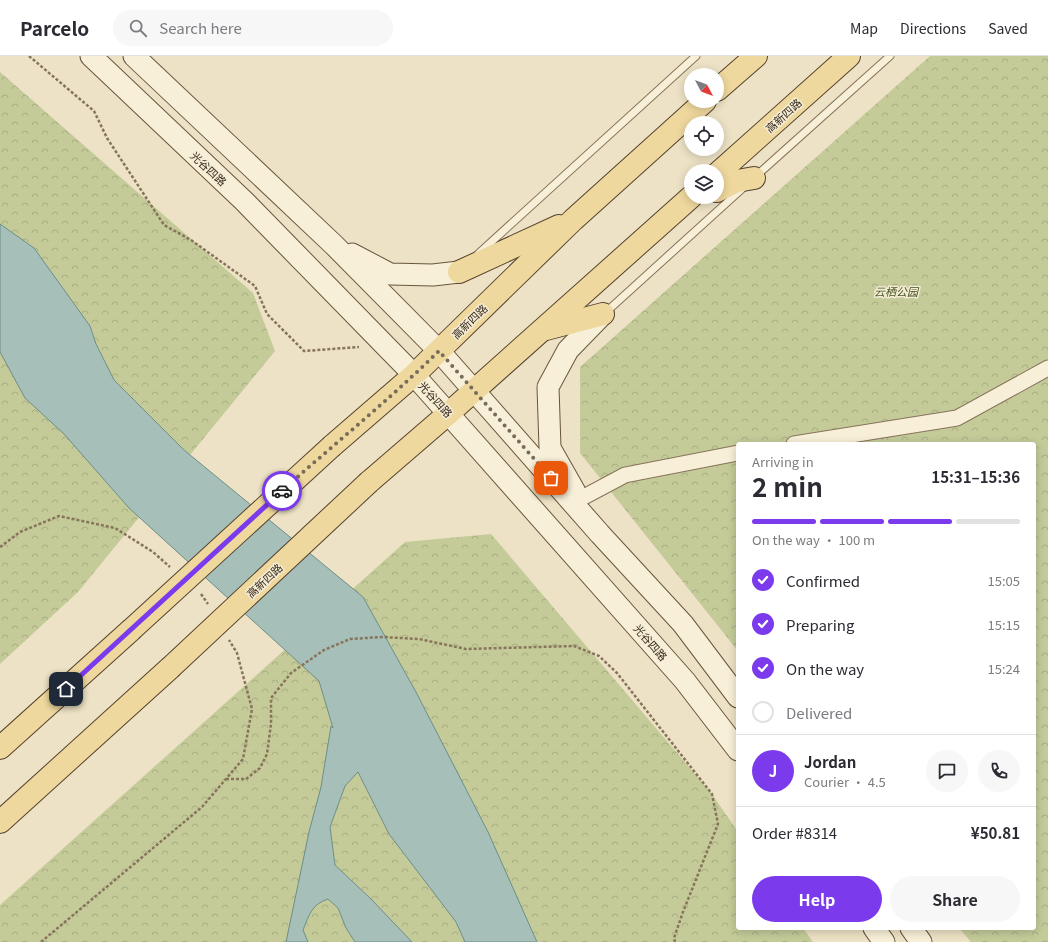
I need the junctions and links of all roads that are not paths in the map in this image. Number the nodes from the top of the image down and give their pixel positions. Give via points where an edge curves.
1 (91, 56) edge
2 (134, 56) edge
3 (696, 56) edge
4 (741, 56) edge
5 (756, 56) edge
6 (849, 56) edge
7 (890, 56) edge
8 (724, 82) edge
9 (724, 85) edge
10 (697, 108) edge
11 (724, 168) edge
12 (754, 178) junction
13 (724, 188) edge
14 (684, 203) edge
15 (694, 204) edge
16 (573, 220) junction
17 (664, 221) junction
18 (334, 245) junction
19 (459, 272) junction
20 (603, 314) junction
21 (541, 330) junction
22 (439, 351) junction
23 (1048, 368) edge
24 (414, 375) junction
25 (473, 390) junction
26 (449, 413) junction
27 (807, 442) edge
28 (736, 453) edge
29 (580, 499) junction
30 (600, 534) junction
31 (736, 694) edge
32 (736, 747) edge
33 (0, 748) edge
34 (0, 822) edge
35 (875, 930) edge
36 (912, 930) edge
37 (884, 942) edge
38 (921, 942) edge

1 - 24 main road, 光谷四路 via 244,201
2 - 18 main road
3 - 19 lane
4 - 8 main road
5 - 9 main road
6 - 11 main road, 高新四路
7 - 12 lane
10 - 16 main road, 高新四路
12 - 13 main road via 737,180
12 - 20 lane
14 - 17 main road, 高新四路
15 - 17 main road
16 - 19 main road
16 - 22 main road, 高新四路
17 - 21 main road, 高新四路
18 - 19 main road via 390,274 434,275
18 - 22 main road
20 - 21 main road
20 - 29 main road via 568,350 548,387 550,448
21 - 25 main road, 高新四路
22 - 24 main road, 高新四路
22 - 25 main road
23 - 27 street via 957,418
24 - 26 main road, 光谷四路
24 - 33 main road, 高新四路, bridge via 332,446
25 - 26 main road, 高新四路
25 - 30 main road
26 - 32 main road, 光谷四路 via 685,681
26 - 34 main road, 高新四路, bridge via 369,482
28 - 29 street via 625,476
29 - 30 main road
30 - 31 main road via 683,624
35 - 37 main road
36 - 38 main road

